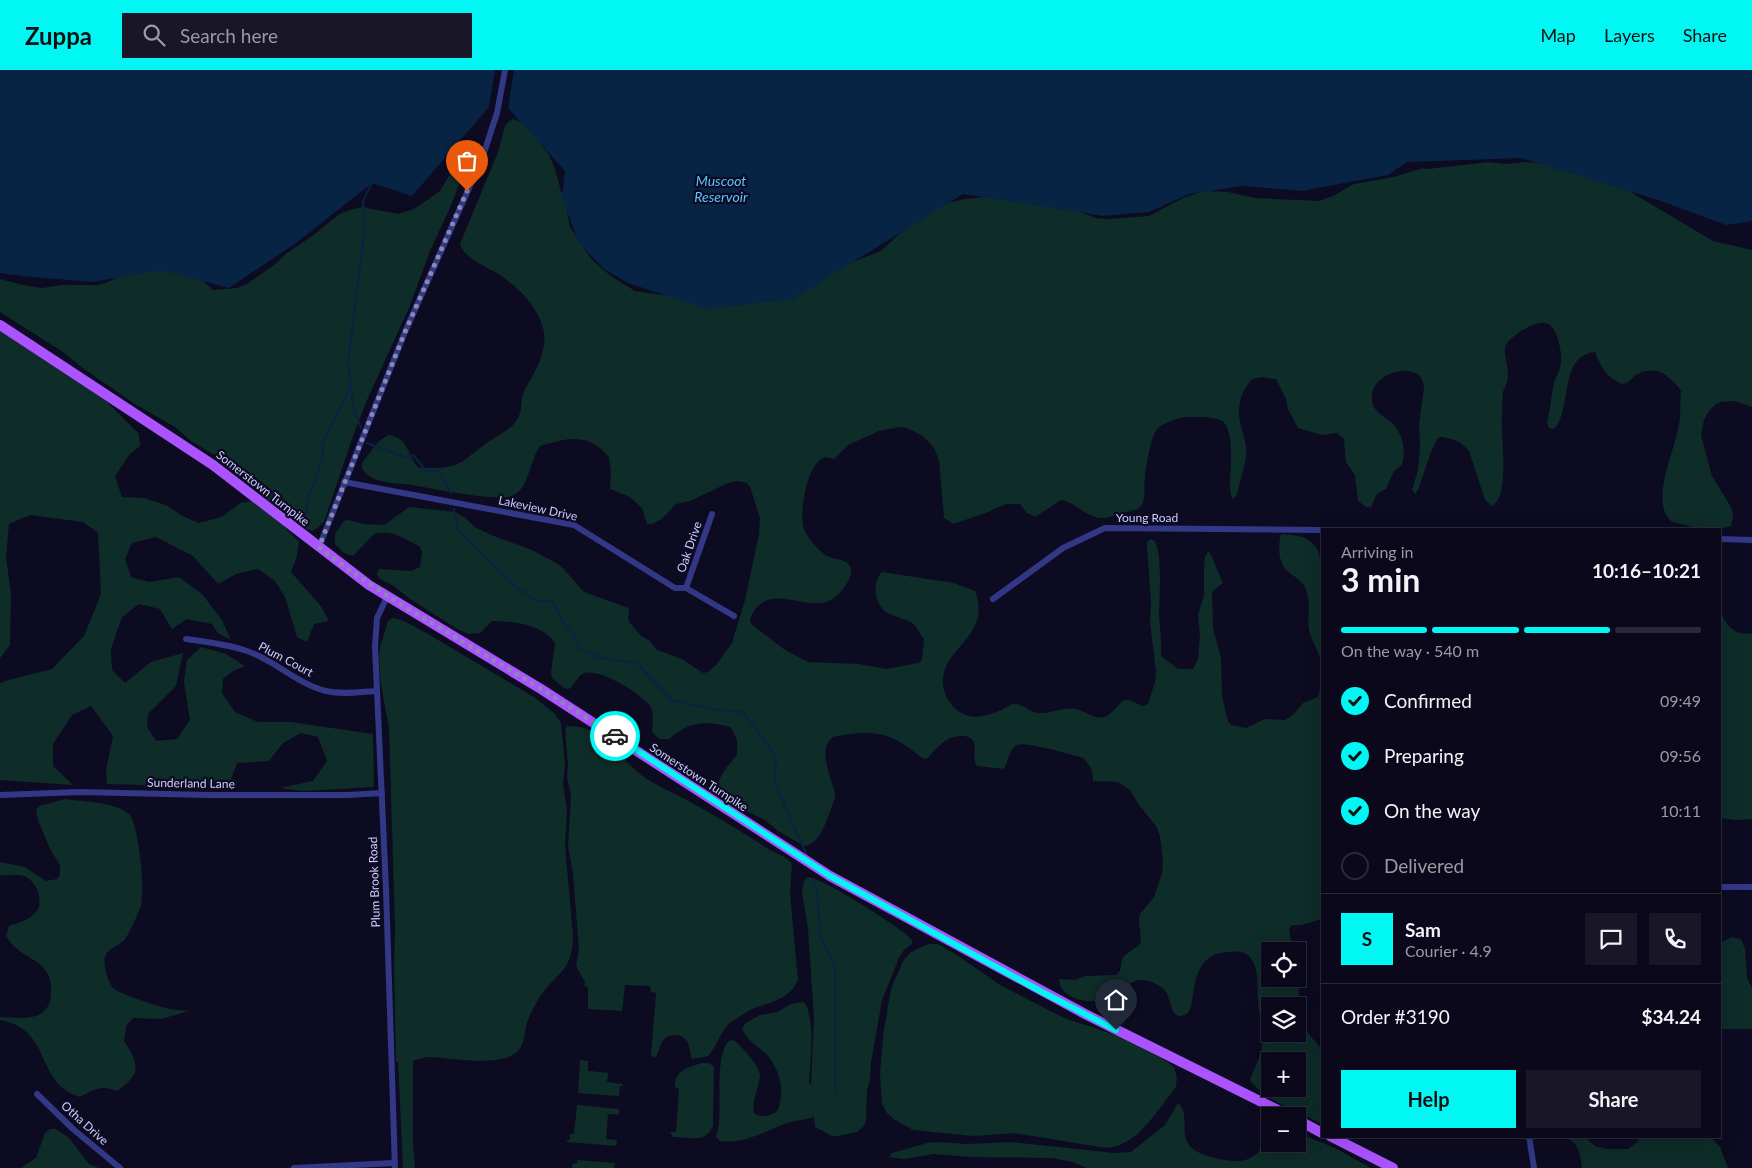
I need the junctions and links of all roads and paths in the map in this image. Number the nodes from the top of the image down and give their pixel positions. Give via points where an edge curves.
1 (506, 70) edge
2 (0, 325) edge
3 (344, 482) junction
4 (712, 514) dead end
5 (1321, 530) edge
6 (1721, 539) edge
7 (1752, 540) edge
8 (319, 547) junction
9 (686, 588) junction
10 (387, 597) junction
11 (993, 598) dead end
12 (734, 616) dead end
13 (186, 639) dead end
14 (376, 690) junction
15 (382, 794) junction
16 (0, 795) edge
17 (1721, 887) edge
18 (1752, 887) edge
19 (37, 1094) dead end
20 (1272, 1107) edge
21 (1306, 1124) edge
22 (1321, 1132) edge
23 (1334, 1138) edge
24 (1529, 1138) edge
25 (395, 1165) edge
26 (120, 1168) edge
27 (294, 1168) edge
28 (1393, 1168) edge
29 (1534, 1168) edge

1 - 3 street via 497,113 484,151
2 - 8 main road, Somerstown Turnpike via 213,464
3 - 8 street
3 - 9 street, Lakeview Drive via 574,525 675,588
4 - 9 street, Oak Drive
5 - 11 street, Young Road via 1105,528 1063,548
6 - 7 street
8 - 10 main road, Somerstown Turnpike
9 - 12 street, Lakeview Drive
10 - 14 street, Plum Brook Road via 377,618
10 - 20 main road, Somerstown Turnpike via 582,714 830,876 1077,1010
13 - 14 street, Plum Court via 248,651 325,691
14 - 15 street, Plum Brook Road
15 - 16 street, Sunderland Lane via 80,792
15 - 25 street, Plum Brook Road
17 - 18 street
19 - 26 street, Otha Drive
21 - 22 main road
23 - 28 main road
24 - 29 street
25 - 27 street

